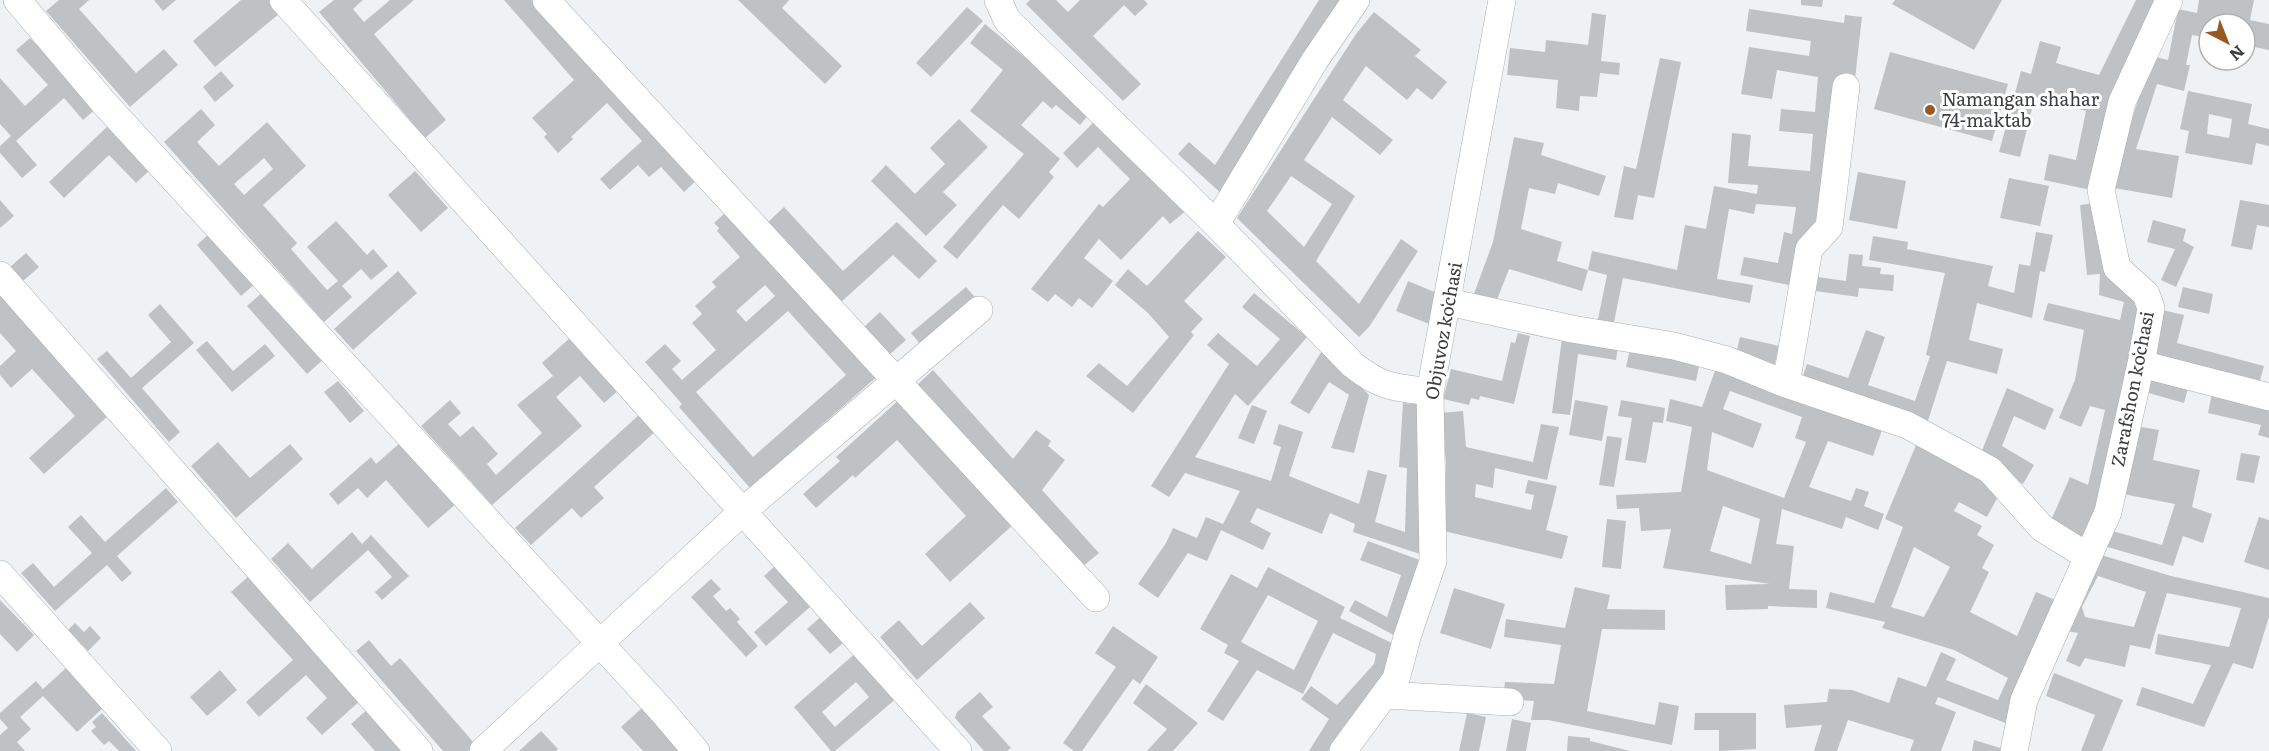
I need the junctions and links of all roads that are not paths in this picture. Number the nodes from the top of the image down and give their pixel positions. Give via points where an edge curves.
1 (17, 0) edge
2 (283, 0) edge
3 (546, 0) edge
4 (998, 0) edge
5 (1356, 0) edge
6 (1502, 0) edge
7 (2169, 0) edge
8 (1846, 87) dead end
9 (1216, 224) junction
10 (0, 275) edge
11 (1448, 302) junction
12 (979, 310) dead end
13 (2141, 364) junction
14 (897, 380) junction
15 (1786, 384) junction
16 (1430, 392) junction
17 (2269, 397) edge
18 (742, 512) junction
19 (2087, 556) junction
20 (0, 574) edge
21 (1096, 598) dead end
22 (601, 644) junction
23 (1385, 695) junction
24 (1510, 702) dead end
25 (158, 751) edge
26 (419, 751) edge
27 (483, 751) edge
28 (696, 751) edge
29 (957, 751) edge
30 (1343, 751) edge
31 (2014, 751) edge

1 - 22 street via 105,103
2 - 18 street
3 - 14 street
4 - 9 street via 1007,20
5 - 9 street
6 - 11 street, Objuvoz koʻchasi
7 - 13 street, Zarafshon koʻchasi via 2122,102 2101,189 2117,268 2146,294 2151,308
8 - 15 street via 1829,227 1809,249
9 - 16 street via 1353,365 1386,386
10 - 26 street
11 - 15 street via 1674,346 1727,360
11 - 16 street, Objuvoz koʻchasi
12 - 14 street
13 - 17 street
13 - 19 street, Zarafshon koʻchasi via 2108,512
14 - 18 street
14 - 21 street
15 - 19 street via 1907,424 1990,470 2042,528
16 - 23 street, Objuvoz koʻchasi via 1433,561 1396,679
18 - 22 street
18 - 29 street
19 - 31 street, Zarafshon koʻchasi via 2024,700
20 - 25 street
22 - 27 street
22 - 28 street
23 - 24 street
23 - 30 street, Objuvoz koʻchasi

